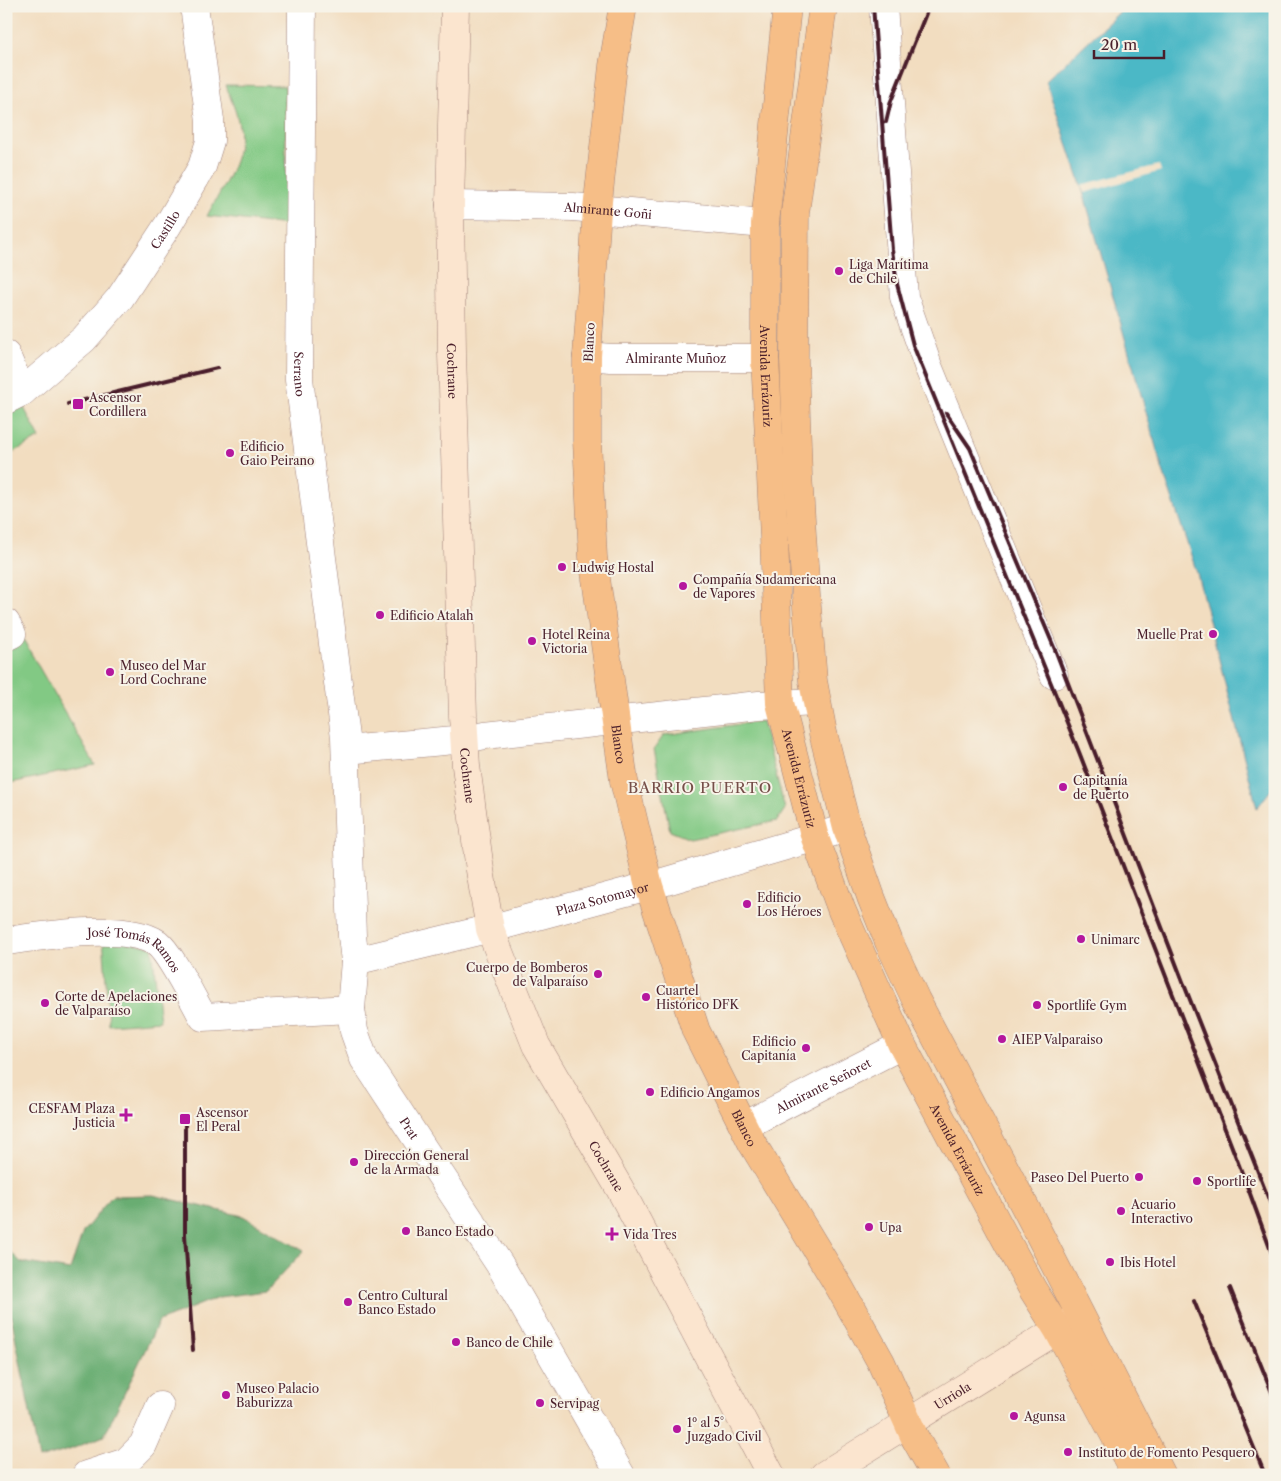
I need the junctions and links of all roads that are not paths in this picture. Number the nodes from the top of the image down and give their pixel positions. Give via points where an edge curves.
1 (194, 6) edge
2 (302, 6) edge
3 (455, 6) edge
4 (623, 6) edge
5 (787, 6) edge
6 (823, 6) edge
7 (882, 6) edge
8 (450, 205) junction
9 (597, 210) junction
10 (765, 224) junction
11 (6, 355) edge
12 (587, 356) junction
13 (764, 358) junction
14 (14, 396) edge
15 (1054, 675) dead end
16 (816, 702) junction
17 (780, 703) junction
18 (615, 722) junction
19 (465, 739) junction
20 (346, 744) junction
21 (847, 828) junction
22 (815, 838) junction
23 (648, 886) junction
24 (490, 928) junction
25 (6, 941) edge
26 (355, 961) junction
27 (351, 1009) junction
28 (902, 1045) junction
29 (744, 1126) junction
30 (1080, 1316) junction
31 (1058, 1330) junction
32 (160, 1406) dead end
33 (908, 1423) junction
34 (86, 1475) edge
35 (621, 1475) edge
36 (770, 1475) edge
37 (824, 1475) edge
38 (936, 1475) edge
39 (1136, 1475) edge
40 (1162, 1475) edge

1 - 14 street, Castillo via 210,120 210,141 202,167 120,298 84,339
2 - 20 street, Serrano via 299,379
3 - 8 main road, Cochrane
4 - 9 main road, Blanco
5 - 10 main road, Avenida Errázuriz
6 - 16 main road via 795,213 794,359 798,475
7 - 15 street via 904,297 928,366
8 - 9 street, Almirante Goñi
8 - 19 main road, Cochrane
9 - 10 street, Almirante Goñi
9 - 12 main road, Blanco
10 - 13 main road, Avenida Errázuriz
11 - 14 street
12 - 13 street, Almirante Muñoz
12 - 18 main road, Blanco via 586,441 593,557
13 - 17 main road, Avenida Errázuriz
16 - 17 street
16 - 21 main road
17 - 18 street
17 - 22 main road, Avenida Errázuriz
18 - 19 street
18 - 23 main road, Blanco via 624,781
19 - 20 street
19 - 24 main road, Cochrane via 477,852
20 - 26 street, Prat
21 - 22 street, Plaza Sotomayor
21 - 30 main road via 886,933 916,1000
22 - 23 street, Plaza Sotomayor
22 - 28 main road, Avenida Errázuriz via 842,911
23 - 24 street, Plaza Sotomayor
23 - 29 main road, Blanco via 696,1031
24 - 26 street, Plaza Sotomayor
24 - 36 main road, Cochrane via 536,1045 620,1189
25 - 27 street, José Tomás Ramos via 72,932 131,934 147,938 158,944 174,964 203,1017
26 - 27 street, Prat
27 - 35 street, Prat via 354,1031 364,1059 500,1265
28 - 29 street, Almirante Señoret
28 - 31 main road, Avenida Errázuriz via 1033,1290
29 - 33 main road, Blanco via 845,1296 881,1362
30 - 31 main road, Urriola
30 - 40 main road
31 - 33 main road, Urriola
31 - 39 main road, Avenida Errázuriz
32 - 34 street via 143,1446 126,1462
33 - 37 main road, Urriola
33 - 38 main road, Blanco

